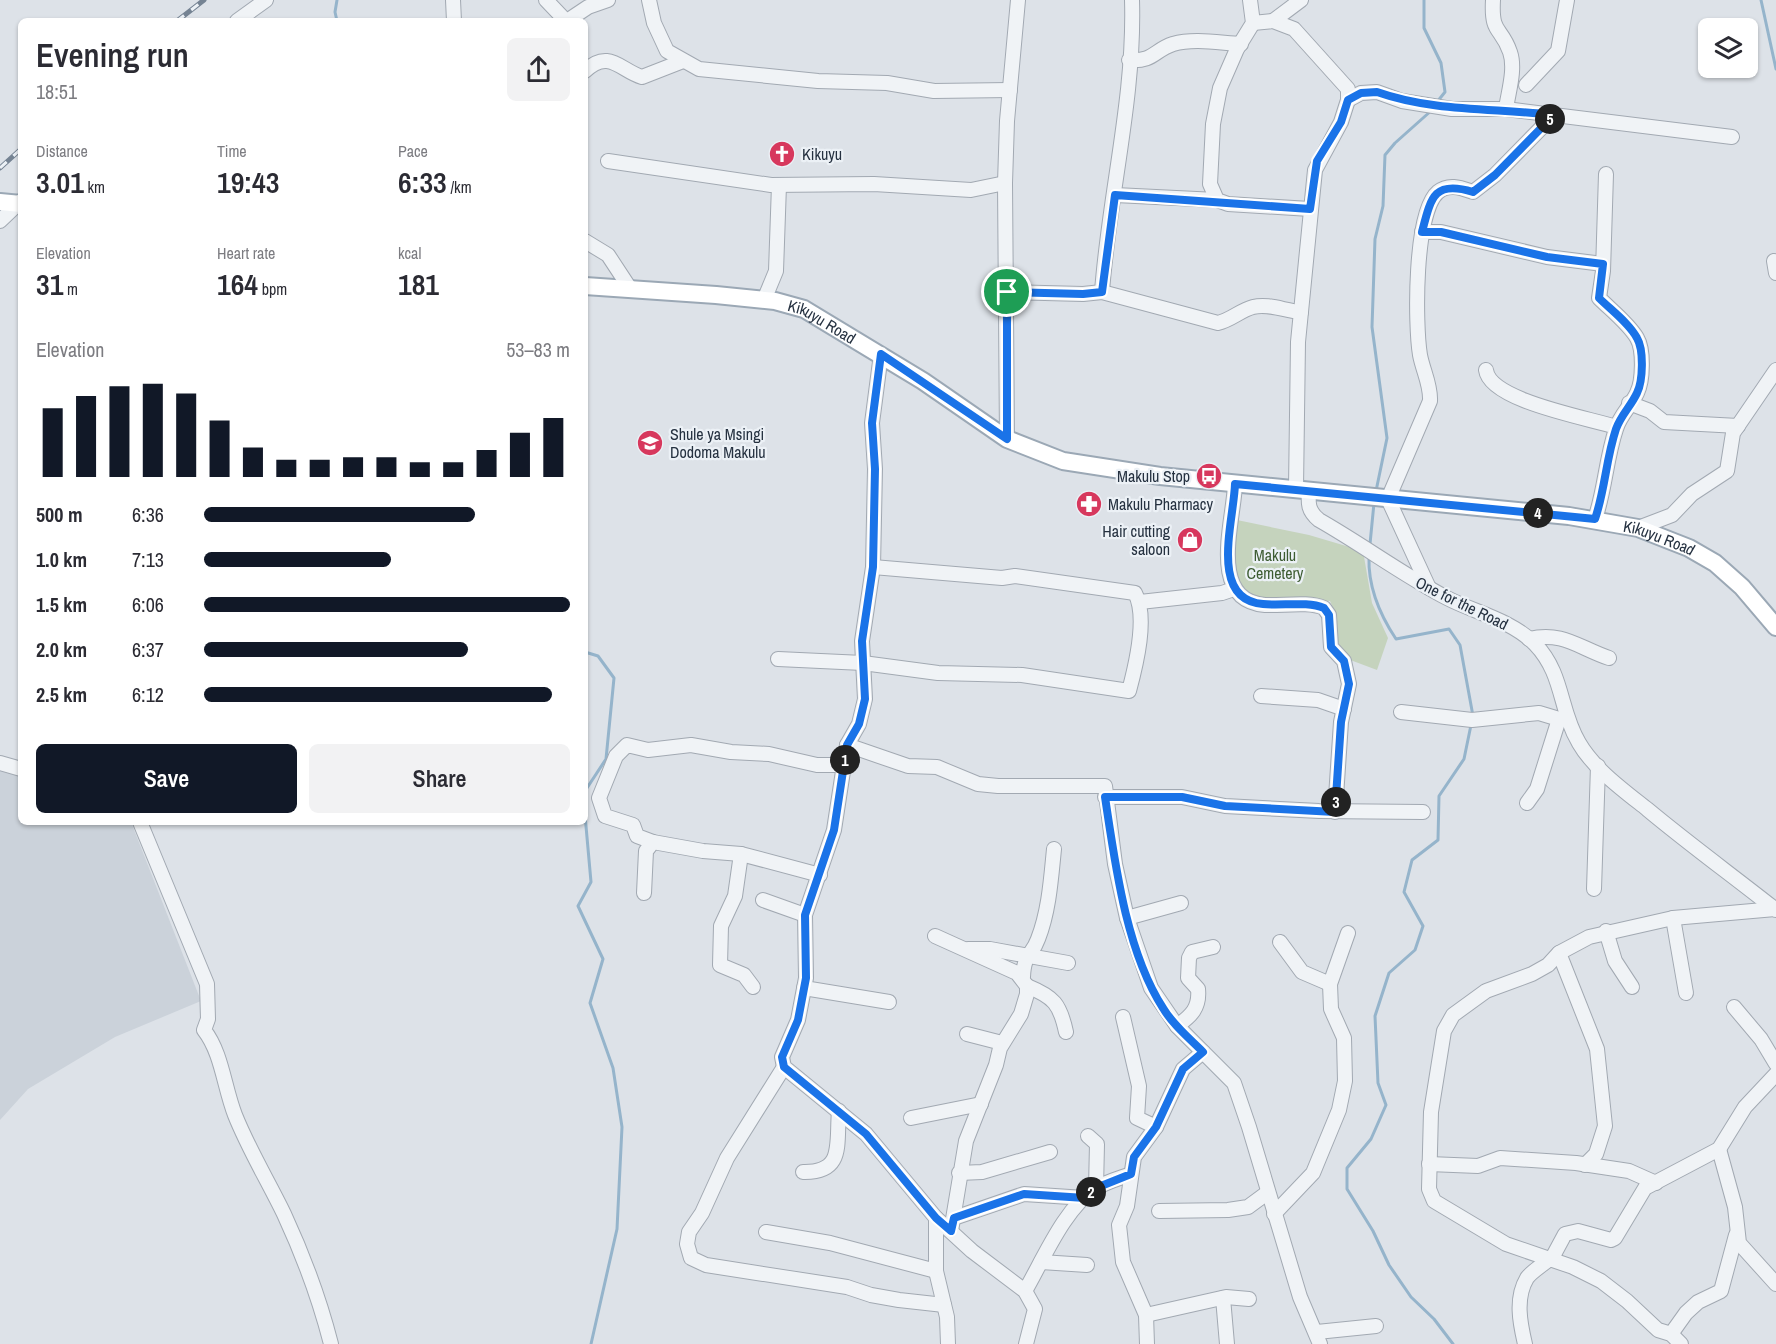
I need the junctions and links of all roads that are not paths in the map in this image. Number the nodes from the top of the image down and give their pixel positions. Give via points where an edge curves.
1 (266, 0) edge
2 (453, 0) edge
3 (546, 0) edge
4 (609, 0) edge
5 (649, 0) edge
6 (1018, 0) edge
7 (1132, 0) edge
8 (1250, 0) edge
9 (1301, 0) edge
10 (1493, 0) edge
11 (1567, 0) edge
12 (241, 18) edge
13 (454, 18) edge
14 (564, 18) edge
15 (571, 18) edge
16 (1273, 21) junction
17 (1253, 23) junction
18 (1241, 44) junction
19 (1129, 60) junction
20 (683, 61) junction
21 (588, 68) edge
22 (1526, 85) dead end
23 (1010, 90) junction
24 (1348, 100) junction
25 (1506, 109) junction
26 (1554, 115) junction
27 (1732, 137) dead end
28 (608, 161) dead end
29 (1606, 174) dead end
30 (1005, 183) junction
31 (779, 185) junction
32 (1115, 195) junction
33 (1217, 200) junction
34 (0, 202) edge
35 (18, 203) edge
36 (18, 205) edge
37 (1310, 209) junction
38 (0, 221) edge
39 (1422, 232) junction
40 (588, 243) edge
41 (1603, 264) junction
42 (588, 286) edge
43 (631, 290) junction
44 (1007, 292) junction
45 (1102, 292) junction
46 (764, 300) junction
47 (1301, 312) junction
48 (881, 354) junction
49 (1486, 370) dead end
50 (1776, 370) edge
51 (1629, 403) junction
52 (1738, 426) junction
53 (1616, 427) junction
54 (1007, 439) junction
55 (1235, 484) junction
56 (1303, 489) junction
57 (1379, 498) junction
58 (1595, 519) junction
59 (1638, 528) junction
60 (873, 567) junction
61 (1429, 588) junction
62 (1234, 589) junction
63 (1140, 602) junction
64 (1776, 627) edge
65 (1529, 639) junction
66 (1609, 658) dead end
67 (778, 659) dead end
68 (863, 663) junction
69 (1261, 696) dead end
70 (1344, 709) junction
71 (1401, 712) dead end
72 (1564, 719) junction
73 (847, 745) junction
74 (0, 763) edge
75 (844, 765) junction
76 (1598, 766) junction
77 (18, 768) edge
78 (1105, 797) junction
79 (1527, 803) dead end
80 (1335, 812) junction
81 (1423, 812) dead end
82 (141, 825) edge
83 (653, 842) junction
84 (1053, 849) dead end
85 (741, 854) junction
86 (820, 875) junction
87 (1594, 889) dead end
88 (644, 893) dead end
89 (762, 900) dead end
90 (1181, 903) dead end
91 (1775, 909) edge
92 (805, 915) junction
93 (1127, 918) junction
94 (1673, 918) junction
95 (1606, 932) junction
96 (1348, 933) dead end
97 (935, 936) dead end
98 (1280, 942) dead end
99 (1213, 947) dead end
100 (963, 949) junction
101 (1559, 953) junction
102 (1026, 955) junction
103 (1068, 963) dead end
104 (1025, 981) junction
105 (1330, 984) junction
106 (753, 987) dead end
107 (1632, 987) dead end
108 (804, 988) junction
109 (1686, 993) dead end
110 (889, 1002) dead end
111 (1734, 1007) dead end
112 (1123, 1017) dead end
113 (1177, 1026) junction
114 (1066, 1032) dead end
115 (967, 1034) dead end
116 (1002, 1043) junction
117 (1203, 1052) junction
118 (1776, 1064) edge
119 (784, 1067) junction
120 (1776, 1074) edge
121 (981, 1104) junction
122 (839, 1111) junction
123 (911, 1118) dead end
124 (1156, 1127) junction
125 (1088, 1136) dead end
126 (1719, 1149) junction
127 (1050, 1152) dead end
128 (1429, 1164) junction
129 (1585, 1165) junction
130 (803, 1172) dead end
131 (959, 1173) junction
132 (1131, 1174) junction
133 (1656, 1182) junction
134 (1096, 1188) junction
135 (1267, 1193) junction
136 (1085, 1198) junction
137 (1159, 1211) dead end
138 (1274, 1214) junction
139 (936, 1218) junction
140 (952, 1224) junction
141 (766, 1232) dead end
142 (1736, 1235) junction
143 (1550, 1260) junction
144 (1041, 1262) junction
145 (1087, 1264) dead end
146 (936, 1271) junction
147 (1776, 1284) edge
148 (1025, 1291) junction
149 (1223, 1298) junction
150 (1249, 1299) dead end
151 (944, 1305) junction
152 (1146, 1315) junction
153 (1376, 1326) dead end
154 (1671, 1334) junction
155 (1318, 1338) edge
156 (331, 1344) edge
157 (948, 1344) edge
158 (1026, 1344) edge
159 (1147, 1344) edge
160 (1227, 1344) edge
161 (1525, 1344) edge
162 (1681, 1344) edge

1 - 12 street
2 - 13 street
3 - 14 street
4 - 15 street
5 - 20 street via 661,41 667,51
6 - 23 street
7 - 19 street
8 - 17 street
9 - 16 street
10 - 25 street via 1491,21 1510,52
11 - 22 street via 1558,51
16 - 17 street
16 - 24 street via 1294,29 1348,89
17 - 18 street
18 - 19 street via 1173,44 1143,61
18 - 33 street via 1220,88 1213,124 1210,184
19 - 32 street
20 - 21 street via 642,77 614,62
20 - 23 street via 699,69 818,81 887,83 934,91
23 - 30 street
24 - 25 street via 1361,93 1377,92 1435,106
24 - 37 street via 1341,122 1317,161
25 - 26 street
26 - 27 street
26 - 39 street via 1473,192 1453,186 1439,191 1432,199
28 - 31 street
29 - 41 street
30 - 31 street via 971,190 874,184
30 - 44 street
31 - 46 street via 776,271
32 - 33 street
32 - 45 street
33 - 37 street
34 - 35 main road
36 - 38 street
37 - 47 street
39 - 41 street via 1441,232 1547,257
39 - 57 street via 1420,354 1430,401
40 - 43 street via 608,255
41 - 51 street via 1599,298 1638,338 1637,392
42 - 43 main road, Kikuyu Road
43 - 46 main road, Kikuyu Road
44 - 45 street
44 - 54 street
45 - 47 street via 1218,323 1252,307 1272,306
46 - 48 main road, Kikuyu Road via 804,309
47 - 56 street
48 - 54 main road, Kikuyu Road
48 - 60 street via 872,423
49 - 53 street via 1493,384 1517,398
50 - 52 street
51 - 52 street via 1664,422
51 - 53 street
52 - 59 street via 1733,433 1726,471 1692,494 1672,514
53 - 58 street
54 - 55 main road, Kikuyu Road via 1063,461 1103,469
55 - 56 main road, Kikuyu Road
55 - 62 street via 1228,568
56 - 57 main road, Kikuyu Road
56 - 61 street, One for the Road via 1311,513
57 - 58 main road, Kikuyu Road
57 - 61 street
58 - 59 main road, Kikuyu Road
59 - 64 main road, Kikuyu Road via 1715,563 1742,586
60 - 63 street via 1015,576 1124,590 1135,593
60 - 68 street via 862,641
61 - 65 street, One for the Road via 1500,620
62 - 63 street
62 - 70 street via 1255,604 1316,605 1328,611 1331,647 1344,661 1349,684
63 - 68 street via 1135,667 1129,690 1022,675 938,673
65 - 66 street via 1561,637
65 - 72 street, One for the Road via 1556,673
67 - 68 street
68 - 73 street via 865,699 859,724
69 - 70 street via 1318,700
70 - 80 street
71 - 72 street via 1472,720 1539,713
72 - 76 street, One for the Road
72 - 79 street via 1537,789
73 - 75 street
73 - 78 street via 908,766 937,767 978,784 1105,786
74 - 77 street
75 - 83 street via 817,765 769,754 691,746 648,750 627,746 616,756 599,798 605,816 633,825 637,836
75 - 86 street via 834,830
76 - 87 street
76 - 91 street, One for the Road via 1620,788
78 - 80 street via 1182,797 1225,806
78 - 93 street
80 - 81 street
82 - 156 street via 207,984 208,1019 204,1029 216,1050 231,1105 285,1215
83 - 85 street
83 - 88 street via 646,851
84 - 102 street via 1038,941
85 - 86 street
85 - 106 street via 735,896 721,926 720,965 744,975
86 - 92 street
89 - 92 street
90 - 93 street
91 - 94 street
92 - 108 street
93 - 113 street via 1151,988
94 - 95 street
94 - 109 street
95 - 101 street via 1589,936
95 - 107 street via 1615,961
96 - 105 street
97 - 100 street
98 - 105 street via 1302,972
99 - 113 street via 1192,952 1189,958 1188,978 1198,989 1197,1008
100 - 102 street
100 - 104 street
101 - 128 street via 1548,965 1486,991 1453,1015 1444,1031 1433,1098
101 - 129 street via 1598,1049 1605,1126 1596,1154
102 - 103 street
102 - 104 street
104 - 114 street via 1054,1000 1062,1011
104 - 116 street via 1027,994 1021,1014
105 - 138 street via 1331,1009 1344,1038 1345,1081 1339,1110 1313,1173
108 - 110 street
108 - 119 street via 798,1020 782,1057
111 - 118 street
112 - 124 street via 1139,1086 1137,1118
113 - 117 street
115 - 116 street
116 - 121 street
117 - 124 street via 1183,1069
117 - 135 street via 1234,1083
119 - 122 street
119 - 151 street via 728,1158 702,1214 689,1232 687,1244 692,1258 706,1265
120 - 126 street via 1745,1107
121 - 123 street
121 - 131 street via 966,1141
122 - 130 street via 836,1156 830,1168
122 - 139 street via 866,1134
124 - 132 street via 1134,1157
125 - 134 street via 1097,1144
126 - 133 street
126 - 142 street via 1735,1207
127 - 131 street via 982,1172
128 - 129 street via 1478,1166 1500,1158
128 - 143 street via 1429,1189 1434,1201 1506,1244
129 - 133 street via 1629,1171
131 - 140 street
132 - 134 street
132 - 152 street via 1119,1231 1123,1262
133 - 143 street via 1645,1188 1615,1238 1578,1231 1565,1234
134 - 136 street
135 - 137 street via 1248,1207
135 - 138 street
136 - 140 street via 1024,1194
136 - 144 street
138 - 155 street via 1300,1297
139 - 140 street
139 - 146 street
140 - 148 street via 972,1251
141 - 146 street
142 - 147 street via 1744,1251
142 - 154 street via 1721,1291 1698,1302
143 - 154 street via 1601,1281 1658,1330
143 - 161 street via 1528,1276 1524,1288 1520,1318
144 - 145 street
144 - 148 street
146 - 151 street
148 - 158 street via 1035,1310
149 - 150 street
149 - 152 street
149 - 160 street
151 - 157 street
152 - 159 street
153 - 155 street
154 - 162 street

